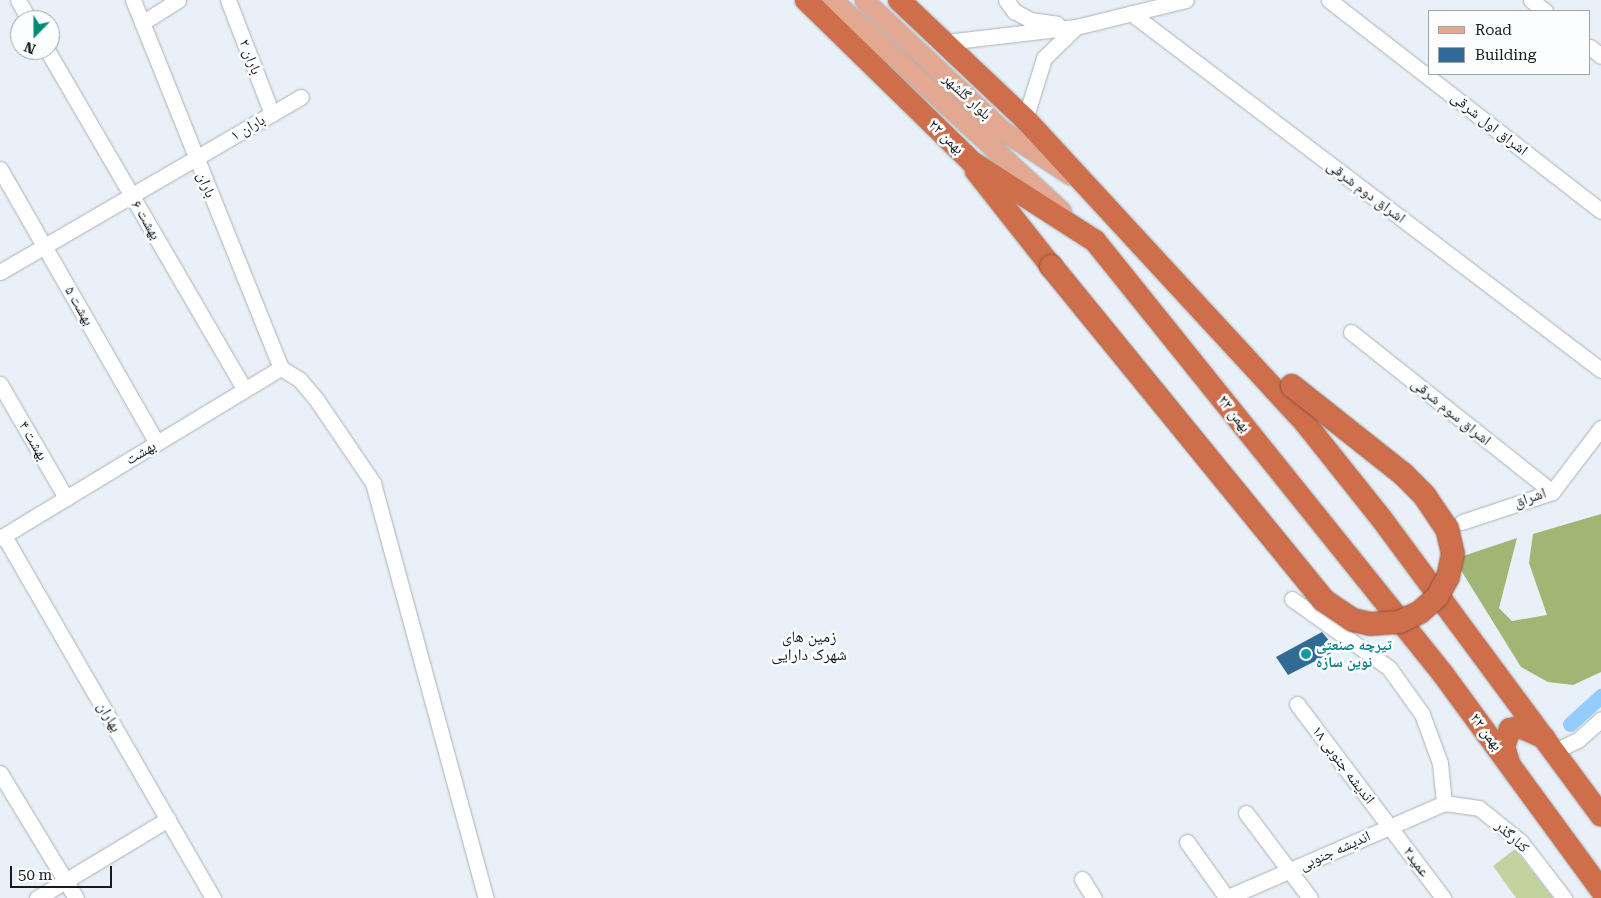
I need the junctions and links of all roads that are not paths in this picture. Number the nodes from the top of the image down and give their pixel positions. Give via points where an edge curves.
1 (133, 0) edge
2 (178, 0) edge
3 (228, 0) edge
4 (806, 0) edge
5 (833, 0) edge
6 (864, 0) edge
7 (899, 0) edge
8 (1006, 0) edge
9 (1186, 0) edge
10 (1329, 0) edge
11 (1531, 0) edge
12 (1544, 10) edge
13 (1132, 13) junction
14 (142, 23) junction
15 (1076, 27) junction
16 (946, 42) junction
17 (1591, 48) edge
18 (1601, 56) edge
19 (53, 60) edge
20 (301, 98) dead end
21 (272, 114) junction
22 (1025, 119) junction
23 (960, 151) junction
24 (195, 159) junction
25 (0, 169) edge
26 (1080, 182) junction
27 (132, 196) junction
28 (1601, 211) edge
29 (1095, 241) junction
30 (44, 246) junction
31 (0, 272) edge
32 (1205, 314) junction
33 (1351, 332) dead end
34 (281, 368) junction
35 (1601, 370) edge
36 (0, 384) edge
37 (245, 390) junction
38 (1601, 428) edge
39 (158, 443) junction
40 (1552, 492) junction
41 (66, 498) junction
42 (1462, 522) dead end
43 (2, 537) edge
44 (1292, 599) dead end
45 (1297, 704) dead end
46 (1601, 720) edge
47 (1550, 745) junction
48 (1510, 764) junction
49 (0, 773) edge
50 (1444, 802) junction
51 (1246, 813) dead end
52 (1601, 815) edge
53 (168, 819) junction
54 (1388, 827) junction
55 (1187, 842) dead end
56 (1290, 871) junction
57 (1082, 879) dead end
58 (66, 880) junction
59 (1601, 890) edge
60 (37, 898) edge
61 (76, 898) edge
62 (214, 898) edge
63 (486, 898) edge
64 (1094, 898) edge
65 (1226, 898) edge
66 (1310, 898) edge
67 (1443, 898) edge
68 (1564, 898) edge

1 - 14 street, باران
2 - 14 street
3 - 21 street, باران ۲
4 - 23 highway, ۲۲ بهمن
5 - 29 main road via 952,113
6 - 26 main road, بلوار گلشهر via 1003,131
7 - 16 highway
8 - 15 street via 1014,11 1030,20
9 - 13 street
10 - 28 street, اشراق اول شرقی
11 - 12 street
13 - 15 street
13 - 35 street, اشراق دوم شرقی
14 - 24 street, باران
15 - 16 street
15 - 22 street via 1044,58
16 - 22 highway
17 - 18 street
19 - 27 street, بهشت ۶
20 - 21 street, باران ۱
21 - 24 street, باران ۱
22 - 26 highway
23 - 29 highway, ۲۲ بهمن
23 - 32 highway, bridge via 1323,600 1353,620 1370,624 1398,622 1420,612 1437,597 1448,577 1453,554 1447,528 1425,496 1403,474
24 - 27 street, باران ۱
24 - 34 street, باران
25 - 30 street, بهشت ۵
26 - 32 highway
27 - 30 street, باران ۱
27 - 37 street, بهشت ۶
29 - 48 highway, ۲۲ بهمن via 1443,674
30 - 31 street, باران ۱
30 - 39 street, بهشت ۵
32 - 47 highway via 1312,432 1381,518
33 - 40 street, اشراق سوم شرقی
34 - 37 street, بهشت
34 - 63 street via 300,380 316,399 373,483
36 - 41 street, بهشت ۴
37 - 39 street, بهشت
38 - 40 street, اشراق
39 - 41 street, بهشت
40 - 42 street, اشراق
41 - 43 street, بهشت
43 - 53 street, بهاران
44 - 50 street via 1388,668 1422,714 1440,763
45 - 54 street, اندیشه جنوبی ۱۸
46 - 47 street via 1578,740
47 - 48 highway via 1520,727 1510,729 1504,747
47 - 52 highway
48 - 59 highway, ۲۲ بهمن
49 - 58 street
50 - 54 street, اندیشه جنوبی
50 - 68 street, کنارگذر via 1478,808 1522,842
51 - 56 street
53 - 58 street
53 - 62 street, بهاران
54 - 56 street, اندیشه جنوبی
54 - 67 street, عمید۲
55 - 65 street
56 - 65 street, اندیشه جنوبی
56 - 66 street
57 - 64 street
58 - 60 street
58 - 61 street

